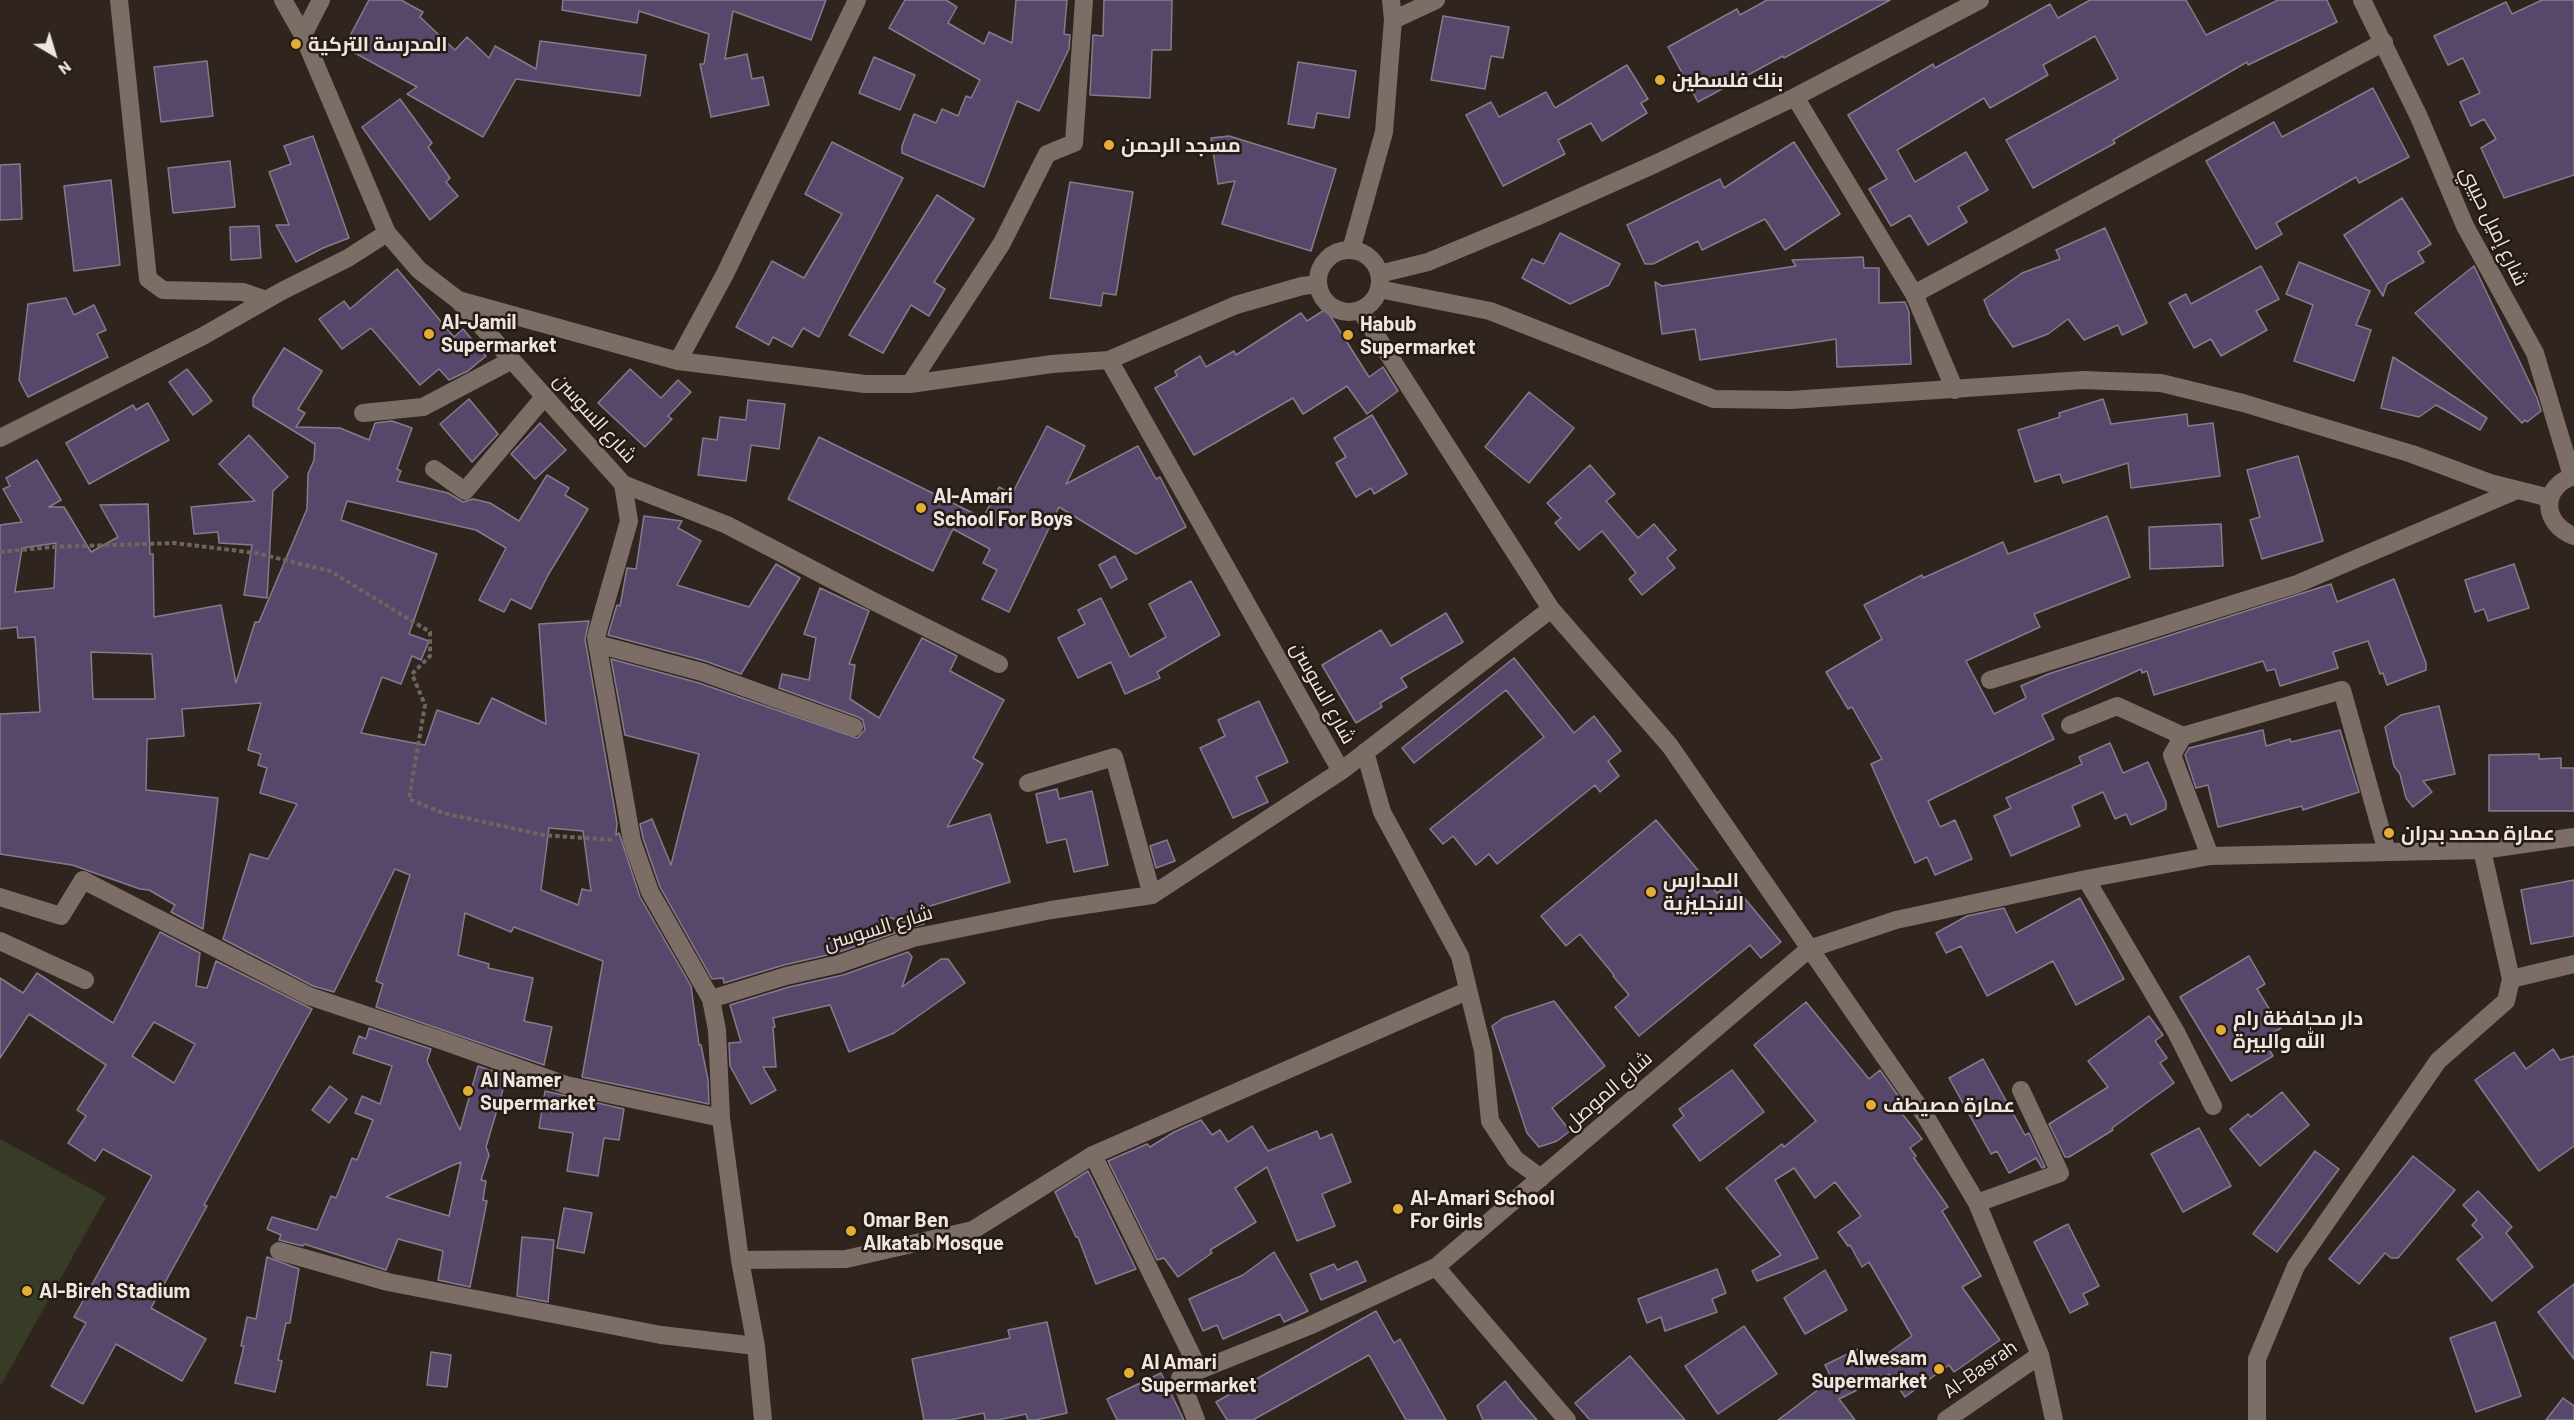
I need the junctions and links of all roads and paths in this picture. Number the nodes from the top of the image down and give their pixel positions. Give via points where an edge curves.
1 (119, 0) edge
2 (283, 0) edge
3 (321, 0) edge
4 (857, 0) edge
5 (1084, 0) edge
6 (1391, 0) edge
7 (1436, 0) edge
8 (1980, 0) edge
9 (2362, 0) edge
10 (1393, 20) junction
11 (303, 35) junction
12 (2384, 42) junction
13 (1795, 97) junction
14 (387, 233) junction
15 (1351, 250) junction
16 (1379, 282) junction
17 (1318, 284) junction
18 (1914, 294) junction
19 (266, 300) junction
20 (458, 300) junction
21 (1360, 310) junction
22 (512, 360) junction
23 (1109, 360) junction
24 (678, 361) junction
25 (910, 384) junction
26 (1955, 390) junction
27 (545, 396) junction
28 (363, 413) dead end
29 (0, 438) edge
30 (434, 469) dead end
31 (2573, 476) edge
32 (623, 484) junction
33 (2517, 490) junction
34 (2550, 498) junction
35 (2574, 536) edge
36 (0, 552) edge
37 (1551, 609) junction
38 (597, 644) junction
39 (999, 664) dead end
40 (1990, 680) dead end
41 (2070, 725) dead end
42 (854, 727) dead end
43 (2183, 736) junction
44 (1365, 752) junction
45 (1341, 771) junction
46 (1028, 783) dead end
47 (2574, 837) edge
48 (632, 841) junction
49 (2482, 850) junction
50 (2387, 852) junction
51 (2210, 856) junction
52 (2086, 879) junction
53 (1152, 895) junction
54 (0, 897) edge
55 (0, 941) edge
56 (1809, 949) junction
57 (2574, 964) edge
58 (2511, 979) junction
59 (84, 980) dead end
60 (1467, 991) junction
61 (711, 999) junction
62 (2021, 1090) dead end
63 (2213, 1106) dead end
64 (721, 1118) junction
65 (1093, 1155) junction
66 (1542, 1178) junction
67 (1977, 1203) junction
68 (279, 1251) dead end
69 (740, 1260) junction
70 (1436, 1267) junction
71 (756, 1346) junction
72 (2040, 1355) junction
73 (1199, 1370) junction
74 (763, 1420) edge
75 (1196, 1420) edge
76 (1568, 1420) edge
77 (1947, 1420) edge
78 (2054, 1420) edge
79 (2257, 1420) edge

1 - 19 street via 148,279 163,290 243,292
2 - 11 street
3 - 11 street
4 - 24 street via 725,274
5 - 25 street via 1074,143 1047,154 1002,243
6 - 10 street
7 - 10 street
8 - 13 street
9 - 12 street, شارع إميل حبيبي
10 - 15 street via 1384,132
11 - 14 street
12 - 18 street
12 - 31 street, شارع إميل حبيبي via 2420,117 2464,226 2535,353
13 - 16 street via 1536,217
13 - 18 street
14 - 19 street
14 - 20 street via 419,270
15 - 16 street via 1369,258
15 - 17 street via 1331,256
16 - 21 street via 1375,298
16 - 26 street via 1490,311 1714,399 1791,400
17 - 21 street via 1333,308
17 - 23 street via 1236,305
18 - 26 street
19 - 29 street
20 - 22 street, شارع السوسن
20 - 24 street
21 - 37 street
22 - 27 street, شارع السوسن
22 - 28 street via 423,407
23 - 25 street
23 - 45 street, شارع السوسن
24 - 25 street via 865,384
26 - 33 street via 2083,380 2162,383 2412,454
27 - 30 street via 465,491
27 - 32 street, شارع السوسن
31 - 34 street via 2558,485
32 - 38 street, شارع السوسن via 629,521
32 - 39 street via 727,525
33 - 34 street
33 - 40 street via 2297,584
34 - 35 street via 2554,524
36 - 48 path via 52,546 174,543 256,554 330,571 430,632 430,656 412,675 425,705 409,799 443,813 543,835
37 - 44 street
37 - 56 street via 1670,747
38 - 42 street via 702,672
38 - 48 street, شارع السوسن
41 - 43 street via 2118,706
43 - 50 street via 2342,690
43 - 51 street via 2172,755
44 - 45 street
44 - 60 street via 1382,812 1460,956
45 - 53 street, شارع السوسن
46 - 53 street via 1114,757
47 - 49 street
48 - 61 street, شارع السوسن via 650,892
49 - 50 street
49 - 58 street
50 - 51 street
51 - 52 street
52 - 56 street via 1896,920
52 - 63 street via 2176,1032
53 - 61 street, شارع السوسن via 1051,910 913,938 839,964
54 - 64 street via 61,916 83,880 309,996 566,1085
55 - 59 street
56 - 66 street, شارع الموصل
56 - 67 street via 1926,1117
57 - 58 street
58 - 79 street via 2506,1001 2438,1061 2296,1266 2257,1359
60 - 65 street
60 - 66 street via 1483,1051 1490,1120 1515,1159
61 - 64 street via 717,1030
62 - 67 street via 2060,1173
64 - 69 street
65 - 69 street via 972,1230 846,1259
65 - 73 street
66 - 70 street, شارع الموصل
67 - 72 street
68 - 71 street via 388,1282 661,1335
69 - 71 street
70 - 73 street, شارع الموصل via 1308,1326
70 - 76 street
71 - 74 street
72 - 77 street, Al-Basrah
72 - 78 street
73 - 75 street, شارع الموصل via 1180,1377

